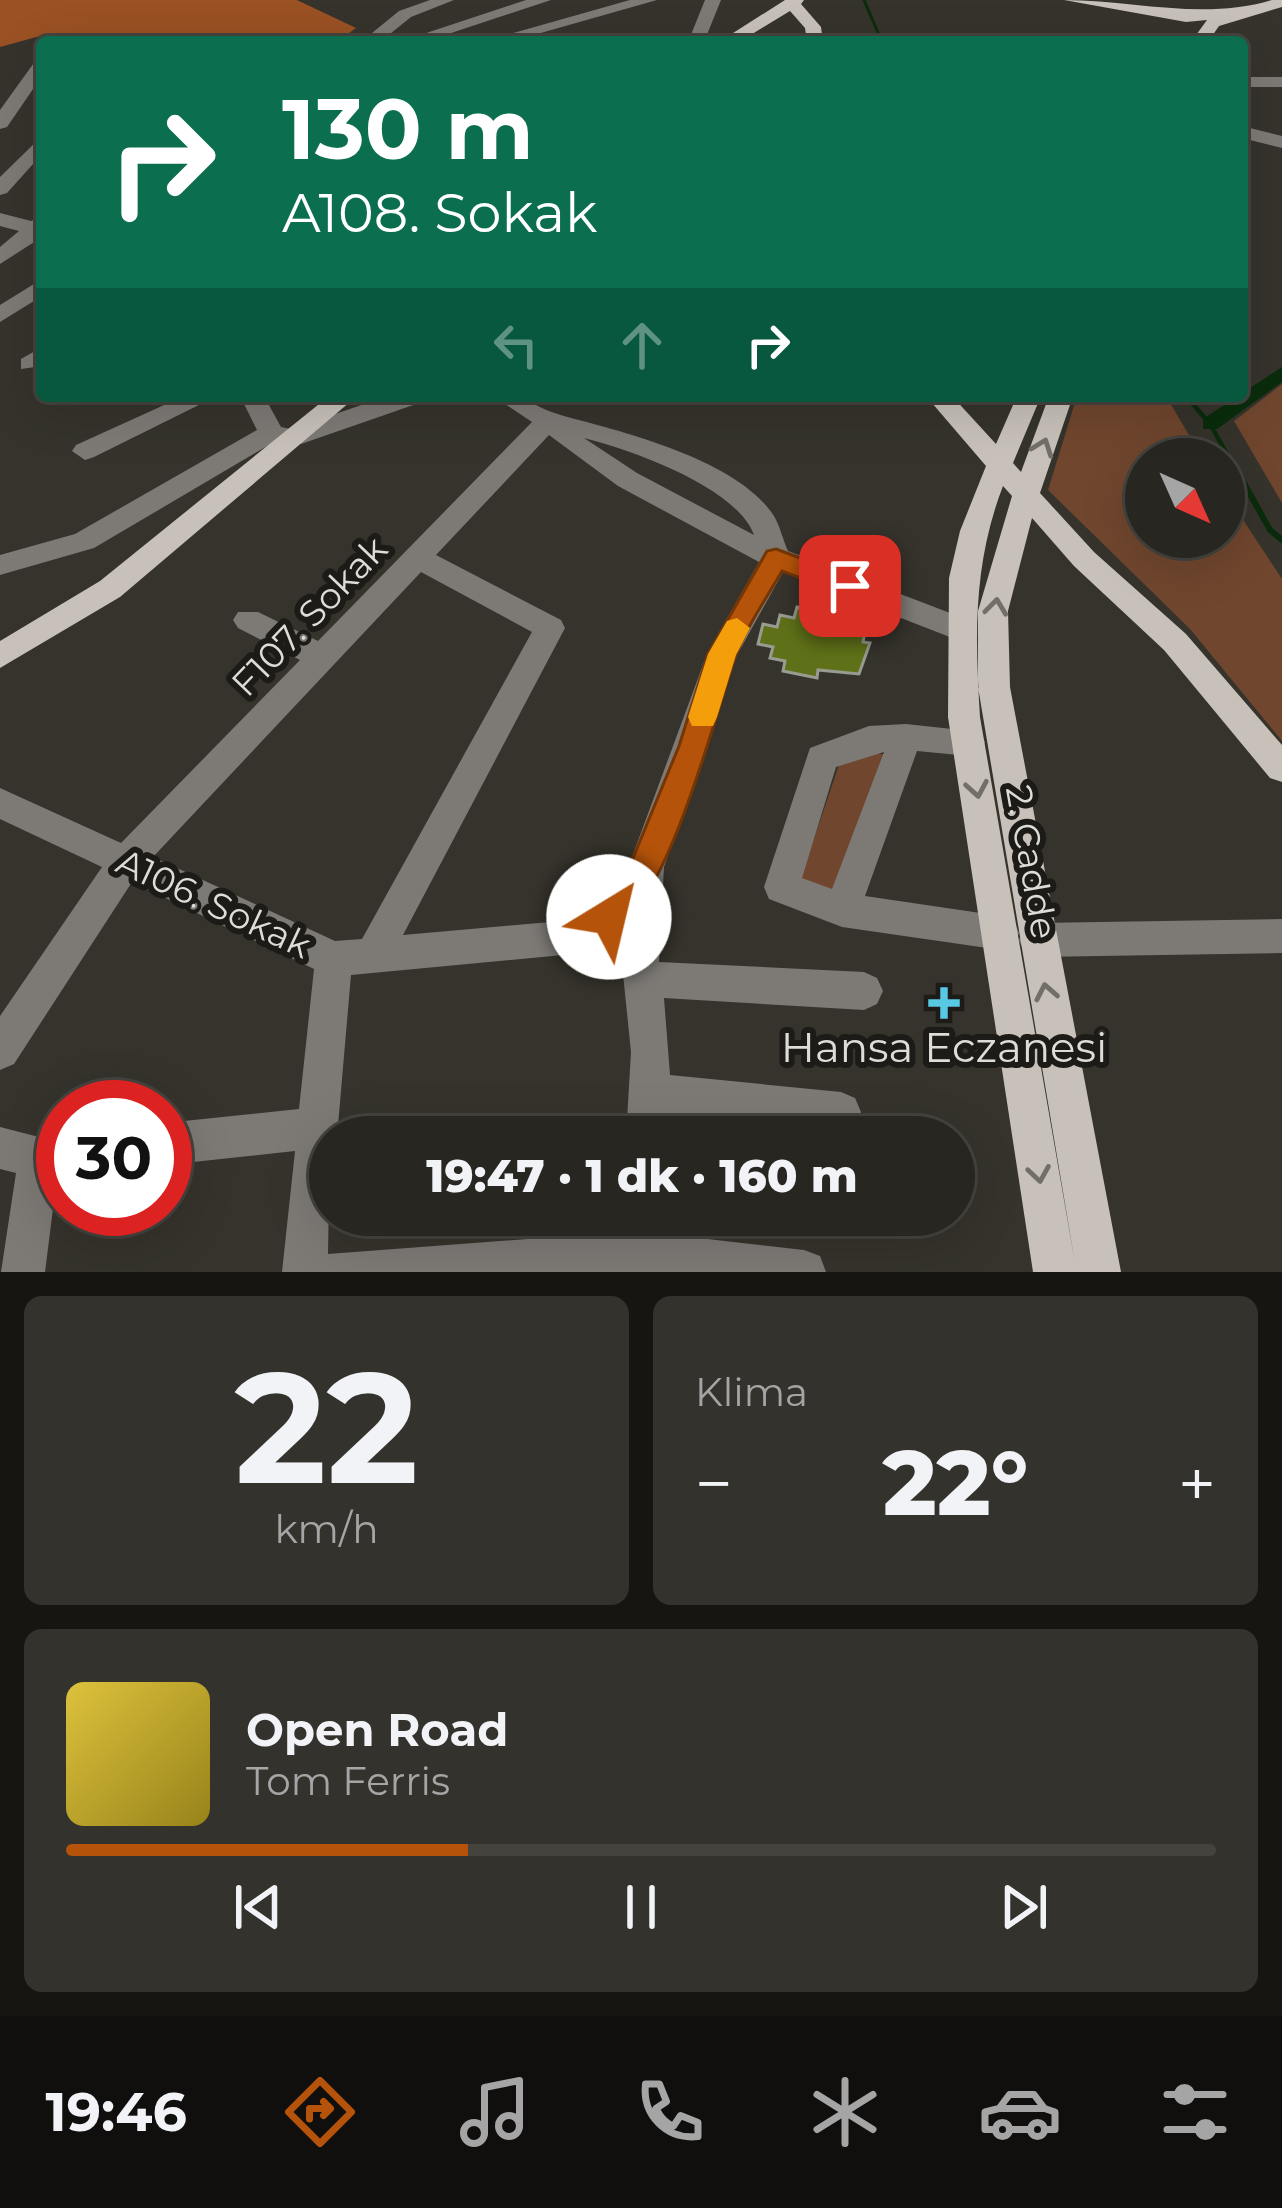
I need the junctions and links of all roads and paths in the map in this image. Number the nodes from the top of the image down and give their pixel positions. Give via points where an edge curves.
1 (446, 0) edge
2 (543, 0) edge
3 (649, 0) edge
4 (713, 0) edge
5 (1072, 0) edge
6 (794, 1) edge
7 (1282, 2) edge
8 (1246, 5) edge
9 (1186, 17) junction
10 (1174, 35) dead end
11 (1203, 35) edge
12 (375, 36) edge
13 (426, 36) edge
14 (512, 36) edge
15 (698, 36) edge
16 (738, 36) edge
17 (814, 36) edge
18 (1248, 82) edge
19 (1282, 82) edge
20 (34, 89) edge
21 (0, 90) edge
22 (0, 123) edge
23 (1248, 134) edge
24 (1282, 142) edge
25 (36, 149) edge
26 (0, 190) edge
27 (0, 219) edge
28 (36, 227) edge
29 (36, 231) edge
30 (0, 258) edge
31 (36, 290) edge
32 (0, 315) edge
33 (193, 402) edge
34 (256, 402) edge
35 (336, 402) edge
36 (393, 402) edge
37 (516, 402) edge
38 (943, 402) edge
39 (1059, 402) edge
40 (1026, 404) edge
41 (548, 420) junction
42 (957, 420) junction
43 (282, 435) junction
44 (85, 452) dead end
45 (999, 470) junction
46 (1025, 497) junction
47 (1008, 546) junction
48 (418, 557) junction
49 (776, 558) junction
50 (1084, 560) junction
51 (0, 566) edge
52 (248, 620) dead end
53 (960, 629) junction
54 (0, 656) edge
55 (325, 658) junction
56 (906, 737) junction
57 (969, 742) junction
58 (1282, 768) edge
59 (0, 802) edge
60 (125, 863) junction
61 (646, 867) junction
62 (842, 910) junction
63 (1019, 937) junction
64 (1279, 943) edge
65 (353, 958) junction
66 (643, 979) junction
67 (864, 991) dead end
68 (0, 1050) edge
69 (649, 1093) junction
70 (841, 1112) dead end
71 (319, 1116) edge
72 (648, 1116) edge
73 (309, 1129) edge
74 (192, 1141) edge
75 (34, 1154) edge
76 (309, 1212) edge
77 (647, 1247) edge
78 (23, 1272) edge
79 (304, 1272) edge
80 (338, 1272) edge
81 (803, 1272) edge
82 (1055, 1272) edge
83 (1099, 1272) edge

1 - 12 street via 398,11
2 - 13 street
3 - 14 street
4 - 15 street
5 - 9 main road
6 - 16 main road
6 - 17 main road
7 - 8 main road
8 - 9 main road
8 - 11 main road
9 - 10 main road
9 - 11 main road
18 - 19 street
20 - 21 street
20 - 22 street
23 - 24 street
25 - 26 street
27 - 28 street
29 - 30 street
31 - 32 street
33 - 44 street
34 - 43 street
35 - 43 main road
36 - 43 street
37 - 41 street
38 - 42 main road
46 -> 39 main road, 2. Cadde
40 - 42 main road via 1002,432
40 - 45 main road, 2. Cadde
41 - 48 street, F107. Sokak
41 - 49 street via 574,446
41 - 49 street via 643,444 724,488 762,519
42 - 45 main road
43 - 51 street via 84,541
43 - 54 main road via 110,590
45 - 46 main road
45 - 53 main road, 2. Cadde via 976,524
46 - 47 main road, 2. Cadde
46 - 50 main road
47 - 50 main road via 1031,531
63 -> 47 main road, 2. Cadde via 994,687 994,611
48 - 55 street, F107. Sokak
48 - 65 street via 550,628
49 - 53 street
49 - 61 street via 722,654
50 - 58 main road via 1174,642
52 - 55 street
53 - 57 main road, 2. Cadde
55 - 60 street, F107. Sokak
56 - 57 street
56 - 62 street
56 - 62 street via 869,740 822,758 782,887
57 -> 63 main road, 2. Cadde
59 - 60 street, A106. Sokak
60 - 65 street, A106. Sokak
60 - 68 street, F107. Sokak
61 - 65 street via 609,917 563,938
61 - 66 street
62 - 63 street
63 - 64 street
63 -> 82 main road, 2. Cadde
83 -> 63 main road, 2. Cadde
65 - 71 street
66 - 67 street
66 - 69 street
69 - 70 street
69 - 72 street
73 - 74 street
75 - 78 street
76 - 79 street
77 - 80 street
77 - 81 street

